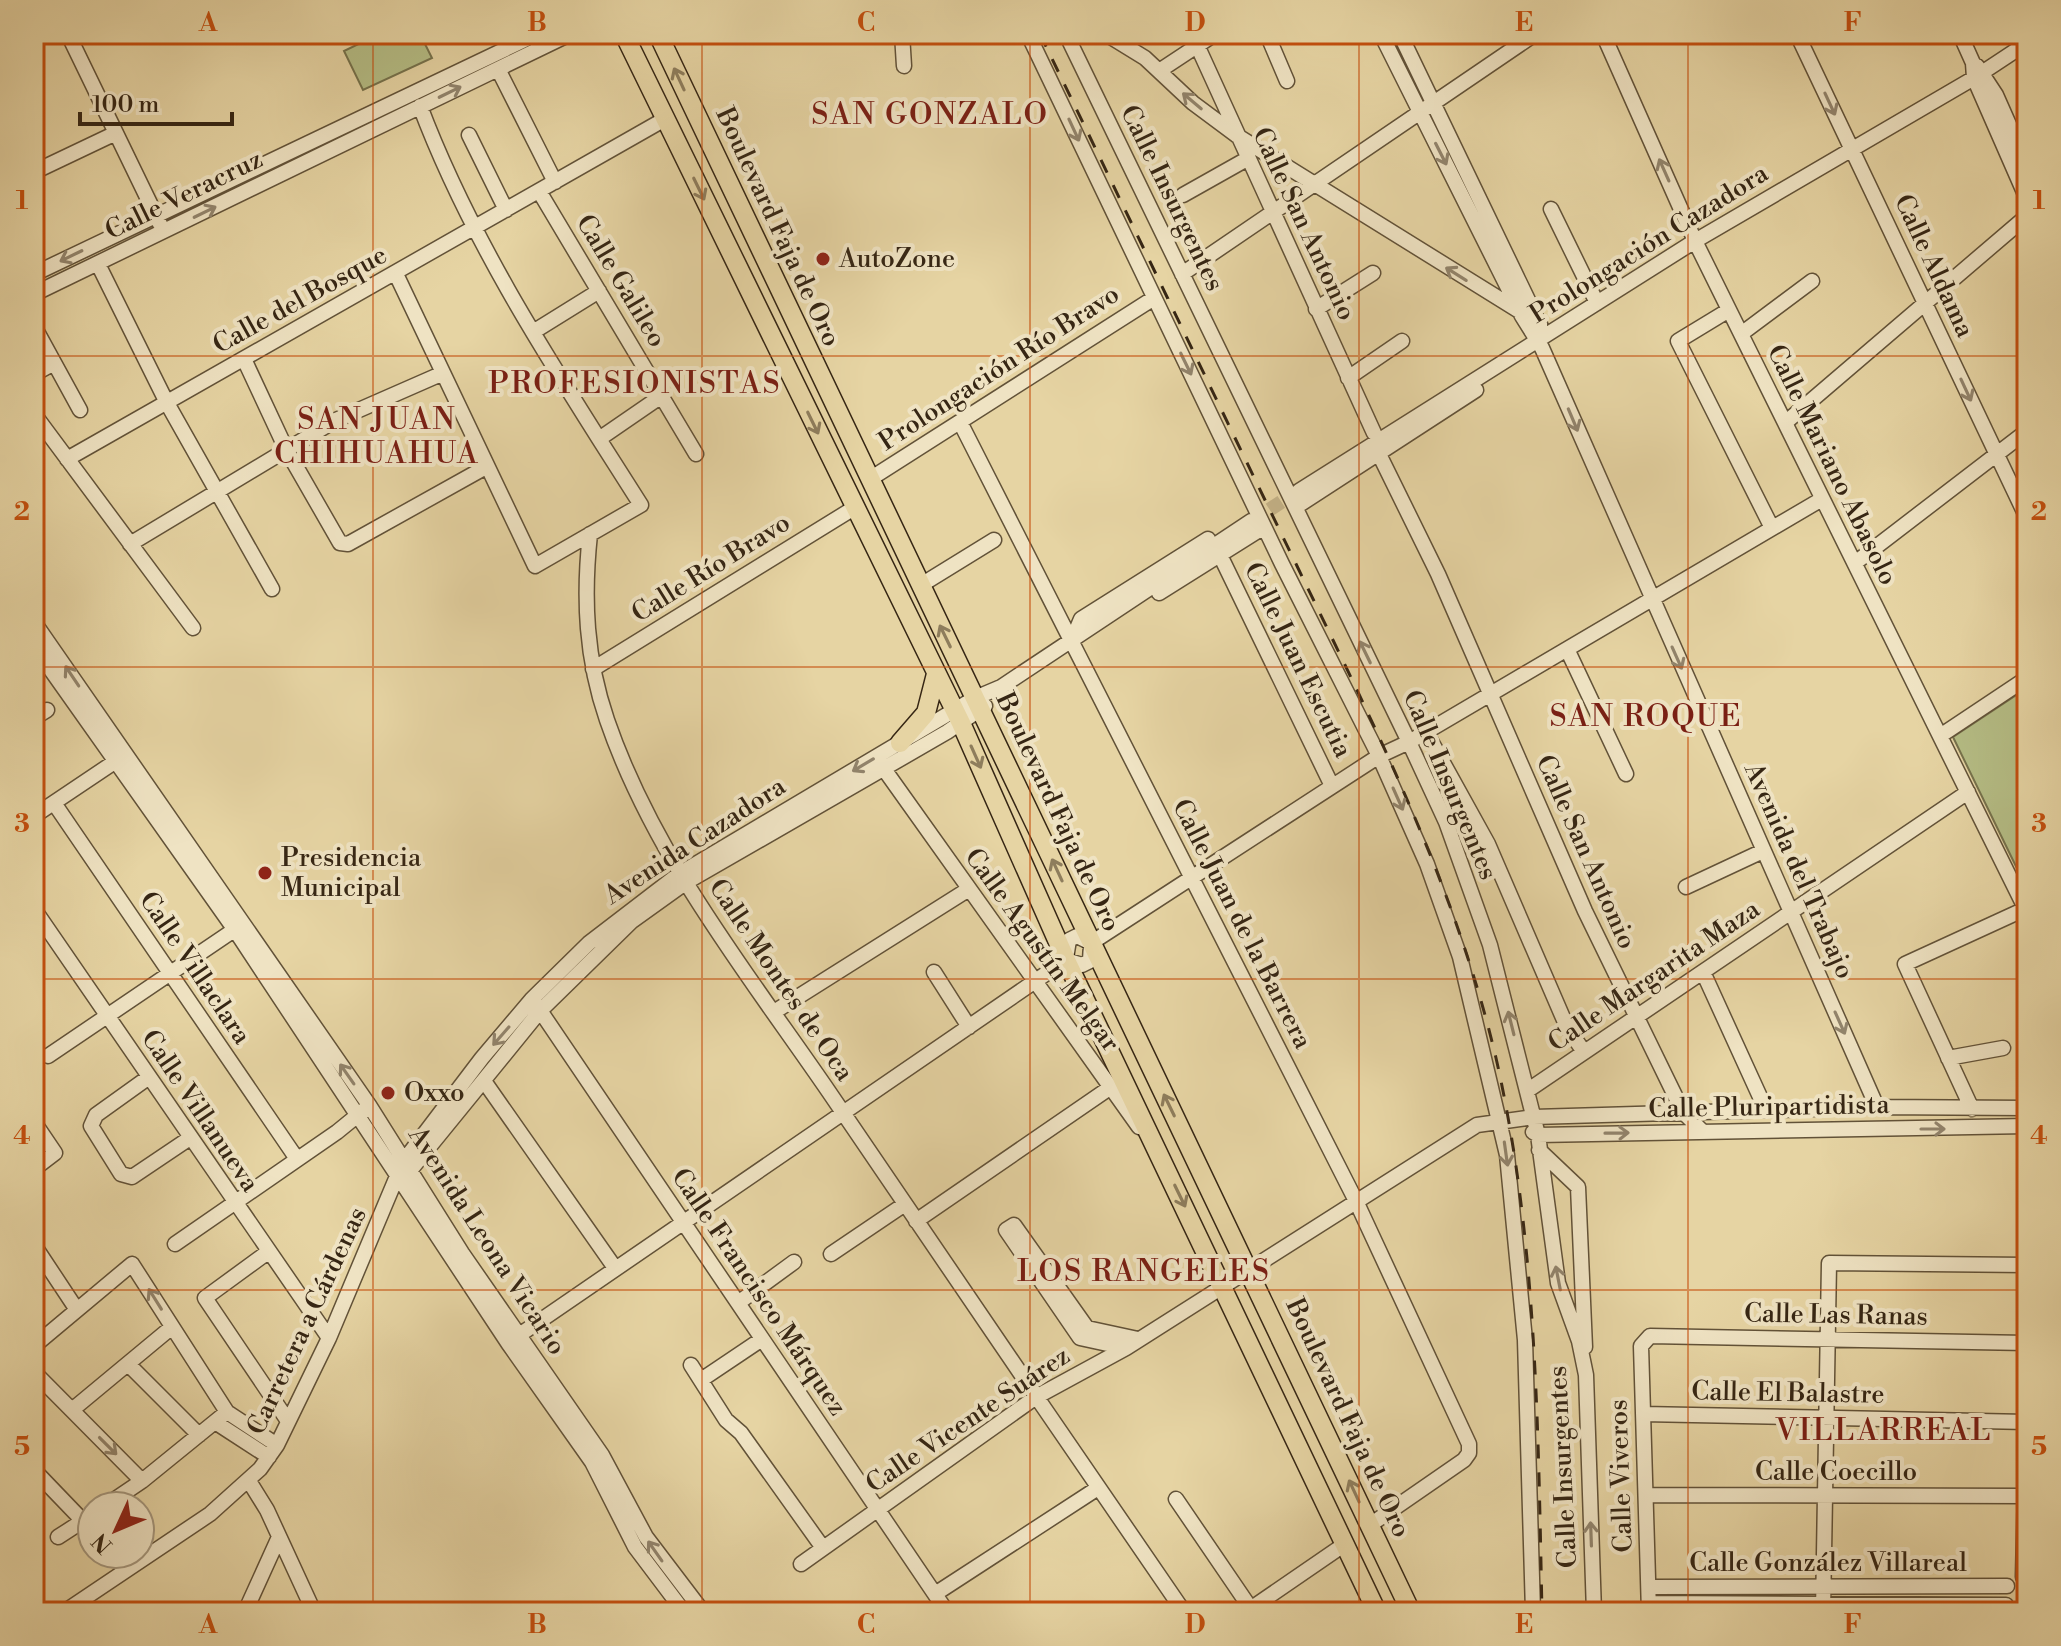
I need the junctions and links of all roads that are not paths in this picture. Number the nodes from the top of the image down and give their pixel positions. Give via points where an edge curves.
1 (68, 34) edge
2 (537, 34) edge
3 (570, 34) edge
4 (624, 34) edge
5 (658, 34) edge
6 (902, 34) edge
7 (1028, 34) edge
8 (1066, 34) edge
9 (1106, 34) edge
10 (1215, 34) edge
11 (1267, 34) edge
12 (1381, 34) edge
13 (1400, 34) edge
14 (1535, 34) edge
15 (1603, 34) edge
16 (1797, 34) edge
17 (1960, 34) edge
18 (1195, 40) edge
19 (2027, 43) edge
20 (904, 66) dead end
21 (498, 69) junction
22 (1159, 71) junction
23 (1977, 71) junction
24 (1287, 81) dead end
25 (1433, 103) junction
26 (420, 106) junction
27 (1420, 112) junction
28 (665, 119) junction
29 (116, 133) junction
30 (469, 135) dead end
31 (1236, 135) junction
32 (1851, 148) junction
33 (1247, 159) junction
34 (2027, 165) edge
35 (34, 172) edge
36 (555, 182) junction
37 (1315, 184) junction
38 (539, 191) junction
39 (1183, 195) dead end
40 (2027, 199) edge
41 (1551, 209) dead end
42 (506, 210) junction
43 (1272, 214) junction
44 (156, 216) junction
45 (2027, 216) edge
46 (474, 228) junction
47 (164, 232) junction
48 (1695, 241) junction
49 (761, 251) junction
50 (735, 263) junction
51 (98, 264) junction
52 (1373, 273) dead end
53 (34, 274) edge
54 (396, 274) junction
55 (1182, 274) junction
56 (1812, 281) dead end
57 (599, 291) junction
58 (34, 294) edge
59 (1154, 298) junction
60 (1597, 303) junction
61 (1925, 303) junction
62 (1316, 309) junction
63 (1729, 310) junction
64 (1522, 316) junction
65 (34, 326) edge
66 (533, 332) junction
67 (1741, 334) junction
68 (1540, 338) junction
69 (1402, 341) dead end
70 (244, 359) junction
71 (54, 363) junction
72 (1502, 365) junction
73 (34, 374) edge
74 (441, 374) junction
75 (1348, 378) junction
76 (663, 395) junction
77 (167, 403) junction
78 (80, 410) dead end
79 (34, 414) edge
80 (960, 422) junction
81 (1785, 423) junction
82 (2027, 431) edge
83 (1374, 433) junction
84 (599, 439) junction
85 (286, 449) junction
86 (696, 454) dead end
87 (1379, 454) junction
88 (1997, 455) junction
89 (67, 459) junction
90 (486, 467) junction
91 (870, 479) junction
92 (1293, 489) junction
93 (218, 494) junction
94 (1822, 499) junction
95 (1296, 507) junction
96 (854, 508) junction
97 (2027, 518) edge
98 (1257, 519) junction
99 (1772, 528) junction
100 (590, 534) junction
101 (994, 540) dead end
102 (130, 544) junction
103 (1220, 555) junction
104 (1855, 563) junction
105 (921, 585) junction
106 (272, 589) dead end
107 (1651, 600) junction
108 (34, 622) edge
109 (193, 628) dead end
110 (1073, 639) junction
111 (34, 646) edge
112 (1567, 649) junction
113 (593, 669) junction
114 (936, 674) junction
115 (2027, 678) edge
116 (1491, 694) junction
117 (978, 705) junction
118 (957, 717) junction
119 (1426, 732) junction
120 (1940, 736) junction
121 (1409, 742) junction
122 (900, 743) junction
123 (1379, 756) junction
124 (120, 758) junction
125 (884, 769) junction
126 (1626, 774) dead end
127 (1332, 786) junction
128 (1968, 792) junction
129 (54, 803) junction
130 (34, 816) edge
131 (1763, 851) junction
132 (1191, 878) junction
133 (682, 879) junction
134 (1686, 887) dead end
135 (969, 889) junction
136 (34, 909) edge
137 (2026, 911) edge
138 (1791, 912) junction
139 (239, 927) junction
140 (1091, 943) junction
141 (1066, 960) junction
142 (934, 972) dead end
143 (1703, 972) junction
144 (171, 974) junction
145 (1035, 981) junction
146 (536, 1005) junction
147 (774, 1012) junction
148 (1635, 1017) junction
149 (108, 1018) junction
150 (969, 1027) junction
151 (2003, 1048) dead end
152 (1584, 1052) junction
153 (48, 1056) dead end
154 (1948, 1058) junction
155 (1490, 1076) junction
156 (149, 1077) junction
157 (484, 1081) junction
158 (1111, 1087) junction
159 (1527, 1091) junction
160 (1877, 1107) junction
161 (2027, 1108) edge
162 (1827, 1109) junction
163 (1972, 1109) junction
164 (363, 1110) junction
165 (1766, 1110) junction
166 (842, 1112) junction
167 (1683, 1112) junction
168 (1526, 1117) junction
169 (1500, 1119) junction
170 (34, 1122) edge
171 (1481, 1124) junction
172 (2027, 1126) edge
173 (1701, 1130) junction
174 (1828, 1130) junction
175 (190, 1138) junction
176 (1538, 1142) junction
177 (421, 1150) junction
178 (1161, 1158) junction
179 (297, 1159) junction
180 (34, 1169) edge
181 (401, 1175) junction
182 (1356, 1201) junction
183 (233, 1202) junction
184 (905, 1204) junction
185 (682, 1221) junction
186 (916, 1221) junction
187 (175, 1244) dead end
188 (268, 1252) junction
189 (36, 1253) edge
190 (831, 1254) dead end
191 (794, 1262) dead end
192 (2027, 1265) edge
193 (615, 1268) junction
194 (1249, 1270) junction
195 (1050, 1285) dead end
196 (1223, 1287) junction
197 (738, 1303) junction
198 (77, 1310) junction
199 (172, 1327) junction
200 (329, 1338) junction
201 (762, 1339) junction
202 (1828, 1339) junction
203 (513, 1340) junction
204 (1645, 1340) joint
205 (2027, 1343) edge
206 (1132, 1344) junction
207 (34, 1346) edge
208 (128, 1364) junction
209 (691, 1365) dead end
210 (34, 1372) edge
211 (1586, 1375) junction
212 (701, 1380) junction
213 (1036, 1397) junction
214 (2027, 1402) edge
215 (72, 1410) junction
216 (1643, 1414) junction
217 (221, 1417) junction
218 (1826, 1418) junction
219 (288, 1421) junction
220 (2027, 1422) edge
221 (199, 1435) junction
222 (273, 1451) junction
223 (34, 1470) edge
224 (142, 1481) junction
225 (249, 1481) junction
226 (1098, 1488) junction
227 (129, 1490) edge
228 (1646, 1495) junction
229 (1825, 1495) junction
230 (2026, 1496) edge
231 (1176, 1499) dead end
232 (76, 1507) edge
233 (877, 1510) junction
234 (1370, 1525) junction
235 (76, 1526) edge
236 (58, 1537) dead end
237 (279, 1537) junction
238 (1345, 1544) junction
239 (823, 1548) junction
240 (801, 1564) dead end
241 (2025, 1577) edge
242 (2007, 1586) junction
243 (1649, 1587) junction
244 (1823, 1587) junction
245 (935, 1594) junction
246 (1649, 1607) edge
247 (1823, 1608) edge
248 (2010, 1608) edge
249 (1248, 1610) edge
250 (64, 1612) edge
251 (245, 1612) edge
252 (314, 1612) edge
253 (684, 1612) edge
254 (703, 1612) edge
255 (947, 1612) edge
256 (1184, 1612) edge
257 (1377, 1612) edge
258 (1411, 1612) edge
259 (1533, 1612) edge
260 (1594, 1612) edge

1 - 29 street
2 - 44 street, Calle Veracruz
3 - 21 street, Calle Veracruz
4 - 28 main road, Boulevard Faja de Oro
49 -> 5 main road, Boulevard Faja de Oro
6 - 20 street
7 -> 59 street, Calle Insurgentes
8 - 55 street, Calle Insurgentes
9 - 22 street
10 - 18 street
11 - 24 street
12 - 27 street, Avenida del Trabajo
13 - 25 street, Avenida del Trabajo
14 - 25 street
48 -> 15 street, Calle Mariano Abasolo
16 -> 32 street, Calle Aldama
17 - 23 street
18 - 22 street
18 - 31 street, Calle San Antonio
19 - 23 street, Prolongación Cazadora
26 -> 21 street, Calle Veracruz
21 - 36 street
31 -> 22 street
23 - 32 street, Prolongación Cazadora
23 - 34 street
23 - 40 street
25 - 27 street
25 - 68 street, Avenida del Trabajo
26 - 46 street
47 -> 26 street, Calle Veracruz
27 - 37 street
27 -> 64 street, Avenida del Trabajo
28 - 36 street, Calle del Bosque
28 -> 50 main road, Boulevard Faja de Oro
29 - 35 street
29 - 44 street
30 - 42 street
31 - 33 street, Calle San Antonio
31 - 37 street
32 - 48 street, Prolongación Cazadora
32 - 61 street, Calle Aldama
33 - 39 street
33 - 43 street, Calle San Antonio
36 - 38 street, Calle del Bosque
37 - 43 street
64 -> 37 street
38 - 42 street, Calle del Bosque
38 - 57 street, Calle Galileo
41 - 60 street
42 - 46 street, Calle del Bosque
43 - 55 street
43 - 62 street, Calle San Antonio
44 - 47 street
44 -> 53 street, Calle Veracruz
45 - 61 street
46 - 54 street, Calle del Bosque
46 - 66 street
47 - 51 street, Calle Veracruz
48 - 60 street, Prolongación Cazadora
48 - 63 street, Calle Mariano Abasolo
49 - 50 main road
49 - 91 main road, Boulevard Faja de Oro
50 -> 96 main road, Boulevard Faja de Oro
51 - 58 street, Calle Veracruz
51 - 77 street
52 - 62 street
54 - 70 street, Calle del Bosque
54 - 74 street
55 - 92 street, Calle Insurgentes
56 - 67 street
57 - 66 street
57 - 76 street, Calle Galileo
59 - 80 street, Prolongación Río Bravo
59 -> 98 street, Calle Insurgentes
60 - 68 street, Prolongación Cazadora
61 - 81 street
61 -> 88 street, Calle Aldama
62 - 75 street, Calle San Antonio
63 - 67 street, Calle Mariano Abasolo
63 - 99 street via 1678,341
64 - 68 street, Avenida del Trabajo
65 - 71 street
66 - 84 street
67 - 81 street, Calle Mariano Abasolo
68 - 72 street, Prolongación Cazadora
68 -> 107 street, Avenida del Trabajo
69 - 75 street
70 - 77 street, Calle del Bosque
70 - 85 street
71 - 73 street
71 - 78 street
72 - 83 street via 1450,385
72 - 87 street via 1462,401
72 - 92 street, Prolongación Cazadora
74 - 85 street via 388,395
74 - 90 street
75 - 83 street, Calle San Antonio
76 - 84 street
76 - 86 street, Calle Galileo
77 - 89 street, Calle del Bosque
77 - 93 street
79 - 89 street
80 - 91 street, Prolongación Río Bravo
80 - 110 street, Calle Juan de la Barrera
81 - 94 street, Calle Mariano Abasolo
82 - 88 street
83 - 92 street
84 - 100 street via 641,505
85 - 90 street via 340,543 348,544
85 - 93 street
87 - 95 street
87 - 116 street, Calle San Antonio
88 - 97 street, Calle Aldama
88 - 104 street
89 - 102 street
90 - 100 street via 535,566
91 - 105 main road, Boulevard Faja de Oro
92 - 95 street, Calle Insurgentes
93 - 102 street
93 - 106 street
94 - 99 street, Calle Juan Escutia
94 - 104 street, Calle Mariano Abasolo
121 -> 95 street, Calle Insurgentes
96 - 113 street, Calle Río Bravo
96 - 114 main road, Boulevard Faja de Oro
98 - 103 street
98 - 110 street
98 - 123 street, Calle Insurgentes
99 - 107 street, Calle Juan Escutia
100 - 113 street, Calle Montes de Oca via 586,630
101 - 105 street
102 - 109 street
103 - 110 street via 1092,636
103 - 127 street, Calle Juan Escutia
104 - 120 street, Calle Mariano Abasolo
117 -> 105 main road, Boulevard Faja de Oro
107 - 112 street, Calle Juan Escutia
107 -> 131 street, Avenida del Trabajo
124 -> 108 street, Avenida Leona Vicario
110 - 117 street
110 - 132 street, Calle Juan de la Barrera
111 - 124 street, Avenida Leona Vicario
112 - 116 street, Calle Juan Escutia
112 - 126 street
113 - 133 street, Calle Montes de Oca via 608,723
114 - 118 main road, Boulevard Faja de Oro
114 - 122 main road via 926,713
115 - 120 street
116 - 119 street, Calle Juan Escutia
116 - 148 street, Calle San Antonio
117 - 118 street
140 -> 117 main road, Boulevard Faja de Oro
118 - 122 street, Avenida Cazadora
118 - 125 street, Avenida Cazadora
118 -> 141 main road, Boulevard Faja de Oro
119 - 121 street, Calle Juan Escutia
119 - 152 street via 1488,844 1567,1027
120 - 128 street, Calle Mariano Abasolo
121 - 123 street, Calle Juan Escutia
159 -> 121 street, Calle Insurgentes via 1490,945 1446,822
122 -> 133 street, Avenida Cazadora
123 - 127 street, Calle Juan Escutia
123 -> 155 street, Calle Insurgentes via 1456,946
124 - 129 street
124 - 139 street, Avenida Leona Vicario
125 - 133 street, Avenida Cazadora
125 - 135 street, Calle Agustín Melgar
127 - 132 street, Calle Juan Escutia
128 - 137 street, Calle Mariano Abasolo
128 - 138 street, Calle Margarita Maza
129 - 130 street
129 - 144 street, Calle Villaclara
131 - 134 street
131 - 138 street, Avenida del Trabajo
132 - 140 street, Calle Juan Escutia
132 - 182 street, Calle Juan de la Barrera
133 - 146 street, Avenida Cazadora via 618,918
133 - 147 street, Calle Montes de Oca
135 - 145 street, Calle Agustín Melgar
135 - 147 street
136 - 149 street, Calle Villanueva
137 - 154 street via 1905,964
138 - 143 street, Calle Margarita Maza
138 -> 160 street, Avenida del Trabajo
139 - 144 street
139 - 164 street, Avenida Leona Vicario
140 - 141 street via 1090,961 1082,965
140 - 141 street via 1077,936 1069,940
194 -> 140 main road, Boulevard Faja de Oro
141 - 145 street
141 - 178 main road, Boulevard Faja de Oro
142 - 150 street
143 - 148 street, Calle Margarita Maza
143 - 165 street
144 - 149 street
144 - 179 street, Calle Villaclara
145 - 150 street
145 - 158 street, Calle Agustín Melgar
146 - 157 street, Avenida Cazadora
146 -> 177 street, Avenida Cazadora via 482,1058
146 - 185 street, Calle Francisco Márquez
147 - 166 street, Calle Montes de Oca
148 - 152 street, Calle Margarita Maza
148 - 167 street, Calle San Antonio
149 - 153 street
149 - 156 street, Calle Villanueva
150 - 166 street
151 - 154 street
152 - 159 street, Calle Margarita Maza
154 - 163 street
155 - 169 street, Calle Insurgentes
155 - 171 street
156 - 175 street, Calle Villanueva
156 - 175 street via 96,1115 91,1126 126,1177
157 - 177 street, Avenida Cazadora
157 - 193 street
158 - 178 street, Calle Agustín Melgar
158 - 186 street
159 - 168 street, Calle Insurgentes
160 - 162 street, Calle Pluripartidista
160 - 163 street, Calle Pluripartidista
161 - 163 street, Calle Pluripartidista
162 - 165 street, Calle Pluripartidista
162 - 174 street
164 - 179 street
164 - 181 street, Avenida Leona Vicario
165 - 167 street, Calle Pluripartidista
166 - 184 street, Calle Montes de Oca
166 - 185 street
167 - 168 street, Calle Pluripartidista
167 - 173 street, Calle San Antonio
168 - 169 street, Calle Pluripartidista
168 - 176 street, Calle Insurgentes
169 - 171 street, Calle Pluripartidista
169 -> 259 street, Calle Insurgentes via 1525,1340
170 - 180 street via 55,1153
171 - 182 street, Calle Pluripartidista
174 -> 172 street, Calle Pluripartidista
173 - 174 street, Calle Pluripartidista
176 -> 173 street, Calle Pluripartidista
175 - 183 street, Calle Villanueva
211 -> 176 street, Calle Insurgentes via 1558,1283
176 - 211 street via 1578,1187
177 - 181 street, Avenida Cazadora
178 -> 196 main road, Boulevard Faja de Oro
179 - 183 street
181 - 200 street, Carretera a Cárdenas
181 - 203 street, Avenida Leona Vicario
182 - 194 street, Calle Pluripartidista
182 - 234 street, Calle Juan de la Barrera via 1469,1444 1469,1453
183 - 187 street
183 - 188 street, Calle Villanueva
184 - 186 street, Calle Montes de Oca
184 - 190 street
185 - 193 street
185 - 197 street, Calle Francisco Márquez
186 - 213 street, Calle Montes de Oca
188 - 200 street, Calle Villanueva
188 - 219 street via 205,1298
189 - 198 street
191 - 197 street
192 - 202 street via 1829,1263
193 - 203 street
194 - 196 street, Calle Pluripartidista
234 -> 194 main road, Boulevard Faja de Oro
195 - 206 street via 1087,1328
196 - 206 street, Calle Vicente Suárez
196 - 238 main road, Boulevard Faja de Oro
197 - 201 street, Calle Francisco Márquez
199 -> 198 street via 132,1264
198 - 207 street
199 - 208 street
199 - 217 street
200 - 219 street, Carretera a Cárdenas
201 - 212 street
201 - 233 street, Calle Francisco Márquez
202 - 204 street, Calle Las Ranas
202 - 205 street, Calle Las Ranas
202 - 218 street
203 - 253 street, Avenida Leona Vicario via 592,1462 635,1547
254 -> 203 street, Avenida Leona Vicario via 646,1537 602,1455
204 - 216 street, Calle Viveros
206 - 213 street, Calle Vicente Suárez
208 - 215 street
208 - 221 street
209 - 212 street
210 - 215 street
260 -> 211 street, Calle Insurgentes
212 - 239 street
213 - 226 street, Calle Montes de Oca
213 - 233 street, Calle Vicente Suárez
214 - 220 street
215 -> 224 street
216 - 218 street, Calle El Balastre
216 - 228 street, Calle Viveros
217 - 221 street
217 - 222 street
218 - 220 street, Calle El Balastre
218 - 229 street
219 - 222 street, Carretera a Cárdenas
220 - 230 street
221 - 224 street
222 - 225 street, Carretera a Cárdenas
223 - 232 street
224 - 227 street
225 - 237 street
225 - 250 street, Carretera a Cárdenas via 210,1514
226 - 245 street
226 - 256 street, Calle Montes de Oca
228 - 229 street, Calle Coecillo
228 - 243 street, Calle Viveros
229 - 230 street, Calle Coecillo
229 - 244 street
230 - 241 street
231 - 249 street
233 - 239 street, Calle Vicente Suárez
233 - 245 street, Calle Francisco Márquez
234 - 258 main road, Boulevard Faja de Oro
235 - 236 street
237 - 251 street
237 - 252 street
238 - 249 street
238 - 257 main road, Boulevard Faja de Oro
239 - 240 street, Calle Vicente Suárez
241 - 242 street
242 - 244 street, Calle González Villareal
242 - 248 street
243 - 244 street, Calle González Villareal
243 - 246 street, Calle Viveros
244 - 247 street
245 - 255 street, Calle Francisco Márquez
246 - 247 street, Calle González Villareal
247 - 248 street, Calle González Villareal

